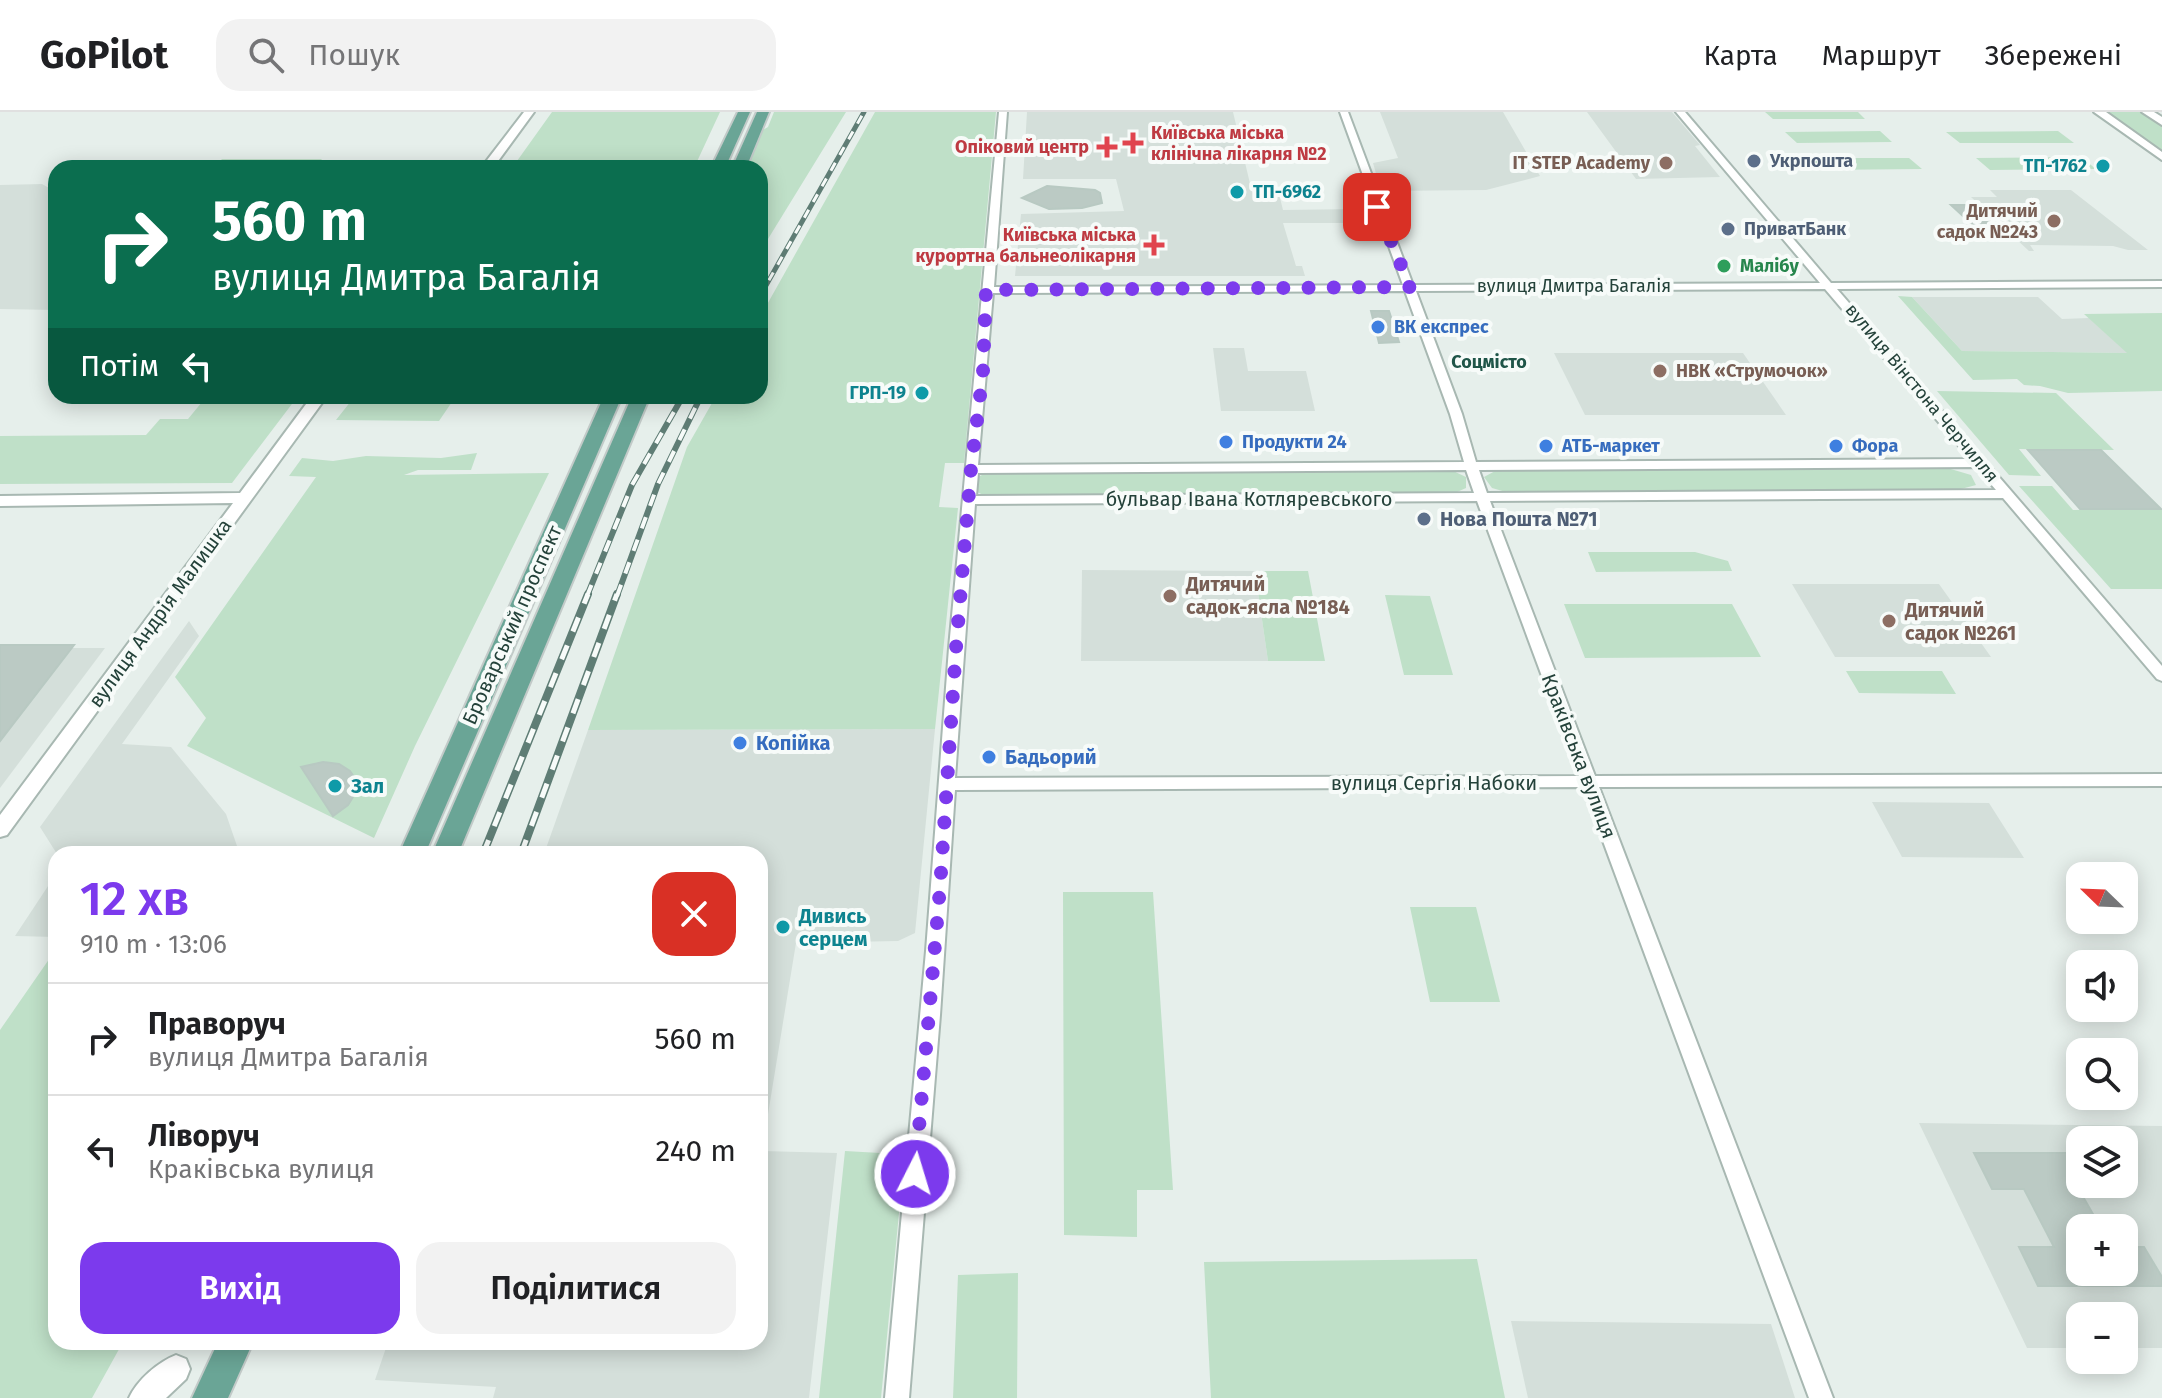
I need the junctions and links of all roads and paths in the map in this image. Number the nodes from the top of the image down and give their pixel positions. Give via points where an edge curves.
1 (529, 112) edge
2 (744, 112) edge
3 (763, 112) edge
4 (1003, 112) edge
5 (1344, 112) edge
6 (1680, 112) edge
7 (2099, 112) edge
8 (2147, 112) edge
9 (2162, 122) edge
10 (2162, 157) edge
11 (493, 160) edge
12 (722, 160) edge
13 (742, 160) edge
14 (1830, 284) junction
15 (2162, 284) edge
16 (1410, 287) junction
17 (986, 290) junction
18 (314, 404) edge
19 (609, 404) edge
20 (638, 404) edge
21 (1981, 463) junction
22 (1470, 466) junction
23 (971, 469) junction
24 (2008, 494) junction
25 (1482, 497) junction
26 (245, 498) junction
27 (970, 500) junction
28 (0, 501) edge
29 (2162, 676) edge
30 (2162, 780) edge
31 (1589, 782) junction
32 (946, 784) junction
33 (0, 830) edge
34 (416, 846) edge
35 (448, 846) edge
36 (232, 1350) edge
37 (176, 1369) dead end
38 (144, 1398) edge
39 (210, 1398) edge
40 (897, 1398) edge
41 (1821, 1398) edge

1 - 11 street
2 - 12 main road
3 - 13 main road
4 - 17 street
5 - 16 street, Краківська вулиця
6 - 14 street, вулиця Вінстона Черчилля
7 - 10 street
8 - 9 street
14 - 15 street, вулиця Дмитра Багалія
14 - 16 street, вулиця Дмитра Багалія
14 - 21 street, вулиця Вінстона Черчилля
16 - 17 street, вулиця Дмитра Багалія
16 - 22 street, Краківська вулиця
17 - 23 street
18 - 26 street, вулиця Андрія Малишка
19 - 34 main road, Броварський проспект
20 - 35 main road, Броварський проспект
21 - 22 street, бульвар Івана Котляревського
21 - 24 street, вулиця Вінстона Черчилля
22 - 23 street, бульвар Івана Котляревського
22 - 25 street, Краківська вулиця
23 - 27 street
24 - 25 street, бульвар Івана Котляревського
24 - 29 street, вулиця Вінстона Черчилля
25 - 27 street, бульвар Івана Котляревського
25 - 31 street, Краківська вулиця
26 - 28 street
26 - 33 street, вулиця Андрія Малишка
27 - 32 street
30 - 31 street, вулиця Сергія Набоки
31 - 32 street, вулиця Сергія Набоки
31 - 41 street, Краківська вулиця
32 - 40 street
36 - 39 main road
37 - 38 street

